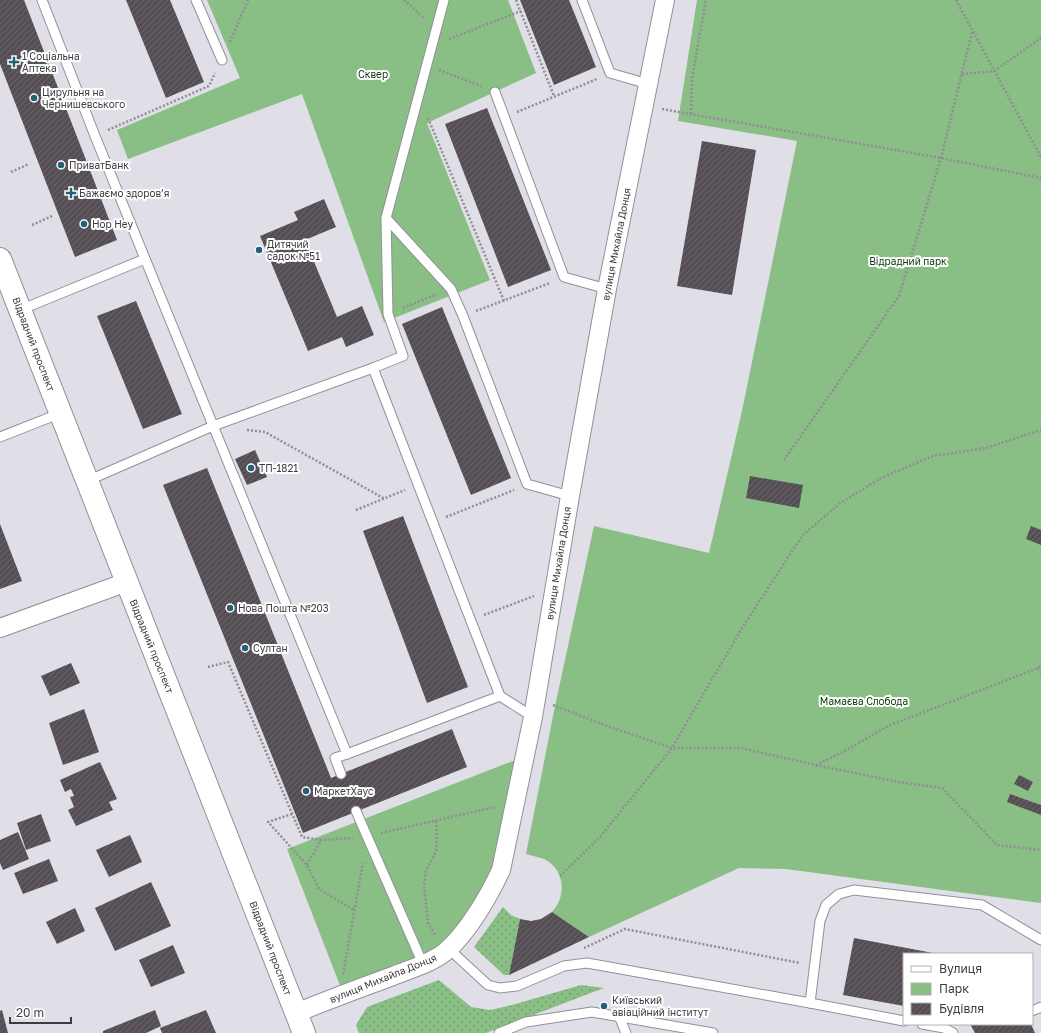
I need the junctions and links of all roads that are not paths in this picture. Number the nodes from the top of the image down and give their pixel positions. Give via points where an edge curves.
1 (42, 0) edge
2 (196, 0) edge
3 (444, 0) edge
4 (582, 0) edge
5 (665, 0) edge
6 (222, 60) road end
7 (648, 84) junction
8 (495, 92) road end
9 (386, 218) junction
10 (145, 258) junction
11 (0, 259) edge
12 (607, 290) junction
13 (20, 310) junction
14 (373, 368) junction
15 (61, 413) junction
16 (214, 426) junction
17 (0, 437) edge
18 (88, 482) junction
19 (570, 496) junction
20 (127, 582) junction
21 (0, 628) edge
22 (500, 696) junction
23 (533, 717) junction
24 (347, 754) junction
25 (341, 774) dead end
26 (356, 811) dead end
27 (1041, 940) edge
28 (444, 945) junction
29 (423, 964) junction
30 (810, 1003) junction
31 (296, 1012) junction
32 (619, 1016) junction
33 (903, 1021) edge
34 (928, 1025) edge
35 (304, 1033) edge
36 (499, 1033) edge
37 (626, 1033) edge
38 (712, 1033) edge
39 (953, 1033) edge

1 - 10 lane
2 - 6 lane
3 - 9 lane
4 - 7 lane via 610,73
5 - 7 street, вулиця Михайла Донця
7 - 12 street, вулиця Михайла Донця
8 - 12 lane via 564,278
9 - 14 lane via 388,314 402,356
9 - 19 lane via 451,289 527,484
10 - 13 lane
10 - 16 lane
11 - 13 main road, Відрадний проспект
12 - 19 street, вулиця Михайла Донця
13 - 15 main road, Відрадний проспект
14 - 16 lane
14 - 22 lane
15 - 17 lane
15 - 18 main road, Відрадний проспект
16 - 18 lane
16 - 24 lane
18 - 20 main road, Відрадний проспект
19 - 23 street, вулиця Михайла Донця
20 - 21 street
20 - 31 main road, Відрадний проспект
22 - 23 lane
22 - 24 lane
23 - 28 street, вулиця Михайла Донця via 501,870 467,927
24 - 25 lane via 336,758
26 - 29 lane
27 - 30 lane via 982,905 854,890 839,894 826,905 820,921
28 - 29 street, вулиця Михайла Донця via 435,959
28 - 30 lane via 488,985 500,988 517,986 564,966 587,963
29 - 31 street, вулиця Михайла Донця
30 - 33 lane
31 - 35 main road, Відрадний проспект
32 - 36 lane via 592,1012 526,1022
32 - 37 lane
32 - 38 lane
34 - 39 lane via 944,1028

